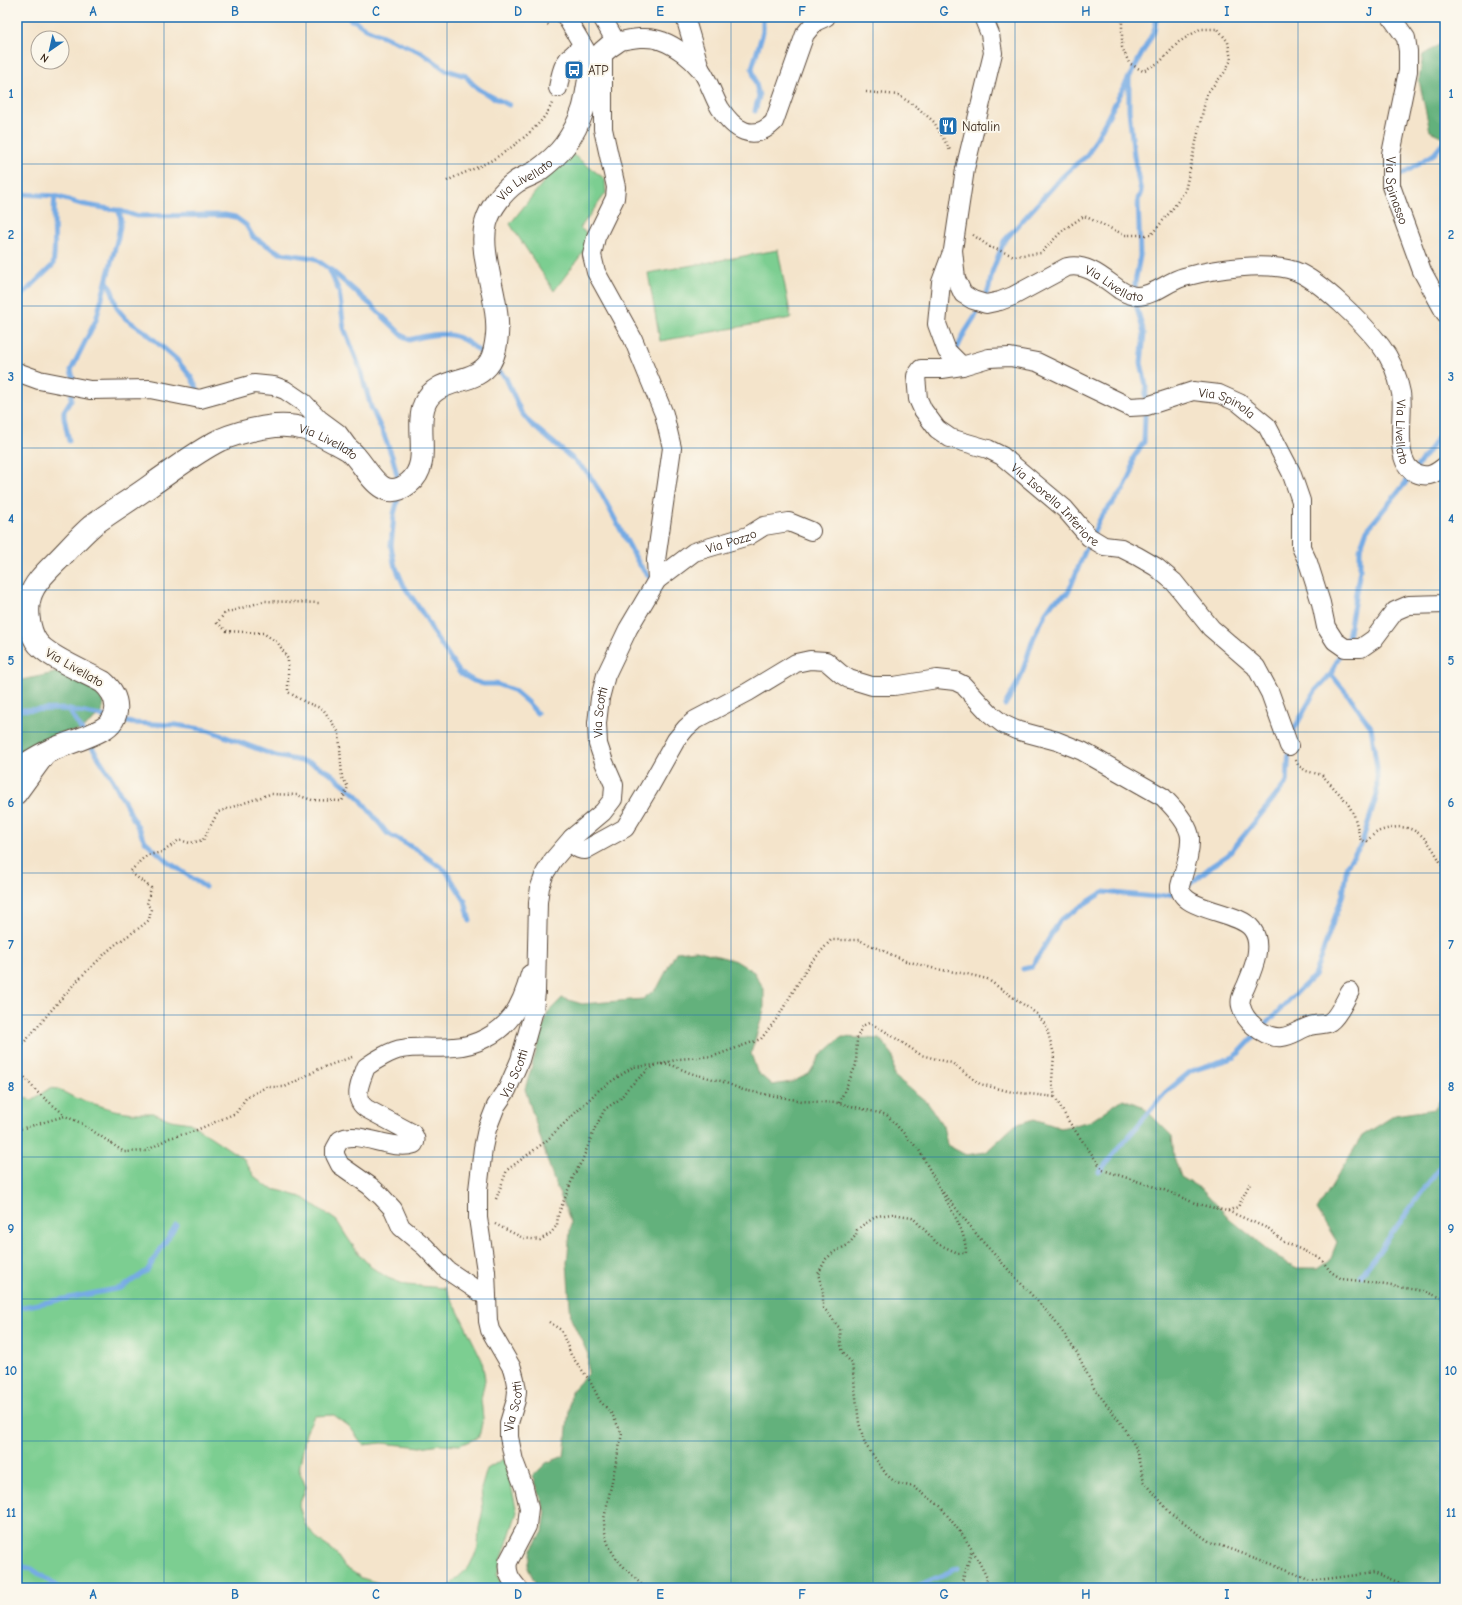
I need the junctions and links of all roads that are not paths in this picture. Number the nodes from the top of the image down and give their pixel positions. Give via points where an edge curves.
1 (566, 17) edge
2 (602, 17) edge
3 (684, 17) edge
4 (826, 17) edge
5 (983, 17) edge
6 (1391, 17) edge
7 (599, 51) junction
8 (701, 70) junction
9 (558, 88) road end
10 (953, 250) junction
11 (1445, 313) edge
12 (962, 366) junction
13 (17, 372) edge
14 (350, 451) junction
15 (1445, 466) edge
16 (811, 531) dead end
17 (657, 580) junction
18 (1445, 604) edge
19 (1289, 746) road end
20 (49, 751) junction
21 (17, 769) edge
22 (17, 795) edge
23 (572, 838) junction
24 (537, 953) junction
25 (1350, 991) dead end
26 (488, 1297) junction
27 (518, 1588) edge

1 - 7 street
2 - 7 street
3 - 8 street
4 - 8 street via 815,22 805,34 774,122 756,134 747,133 729,119
5 - 10 street, Via Livellato via 990,34 993,54 964,169
6 - 11 street, Via Spinasso via 1406,38 1408,71 1391,154 1391,186 1422,271
7 - 8 street via 646,38 661,40 686,55
7 - 9 street via 570,56 561,68
7 - 14 main road, Via Livellato via 583,110 567,142 555,157 514,183 498,199 486,221 484,242 498,320 496,346 490,363 477,374 437,388 426,400 421,419 421,463 409,483 390,490 383,488 376,484
7 - 17 street via 603,129 616,187 615,198 596,237 592,255 596,272 632,339 664,414 672,448 656,560
10 - 12 street via 941,282 937,324 947,351
10 - 15 street, Via Livellato via 956,279 960,289 967,297 986,304 1013,296 1072,266 1092,270 1125,293 1134,296 1146,295 1179,278 1197,273 1255,267 1294,271 1323,288 1364,327 1390,360 1397,374 1402,395 1401,442 1402,457 1406,466 1414,473 1429,476
12 - 18 street, Via Spinola via 989,358 1010,357 1037,362 1130,407 1147,406 1193,391 1219,394 1239,404 1266,426 1292,472 1301,501 1300,547 1308,562 1326,627 1335,641 1346,648 1361,648 1374,639 1395,610 1409,605
12 - 19 street, Via Isorella Inferiore via 921,369 916,376 918,400 937,429 950,438 988,449 1002,456 1066,509 1089,536 1104,546 1121,548 1137,556 1174,582 1211,628 1256,667 1270,693
13 - 14 street via 39,380 90,390 150,390 200,399 254,384 274,386 304,403 319,419 338,433
14 - 20 main road, Via Livellato via 312,430 288,426 260,428 223,439 186,460 91,527 36,584 28,610 31,630 43,650 103,682 111,689 117,705 116,711 113,719 102,730
16 - 17 street, Via Pozzo via 789,522 764,526 748,536 694,552
17 - 23 street, Via Scotti via 628,629 606,675 600,698 596,723 598,744 614,785 613,799 603,812
20 - 21 main road, Via Livellato
20 - 22 street
23 - 24 street, Via Scotti via 552,860 540,888
23 - 25 street via 575,846 585,850 625,828 676,740 686,728 695,720 748,692 796,662 826,661 849,679 872,686 894,686 929,680 955,681 963,685 1003,724 1082,751 1163,796 1171,805 1190,836 1180,886 1182,895 1194,903 1245,922 1257,940 1256,955 1241,997 1241,1006 1246,1018 1257,1029 1268,1035 1281,1037 1306,1027 1329,1023
24 - 26 street, Via Scotti via 536,992 531,1025 520,1060 492,1116 483,1148 478,1218
24 - 26 street via 519,1005 506,1023 490,1035 478,1042 460,1047 400,1049 366,1067 358,1100 367,1109 408,1130 415,1137 414,1144 402,1146 349,1136 340,1140 335,1149 340,1164 381,1196 393,1209 401,1226 447,1270
26 - 27 street, Via Scotti via 490,1330 512,1368 517,1391 509,1423 509,1437 529,1508 527,1526 507,1568

